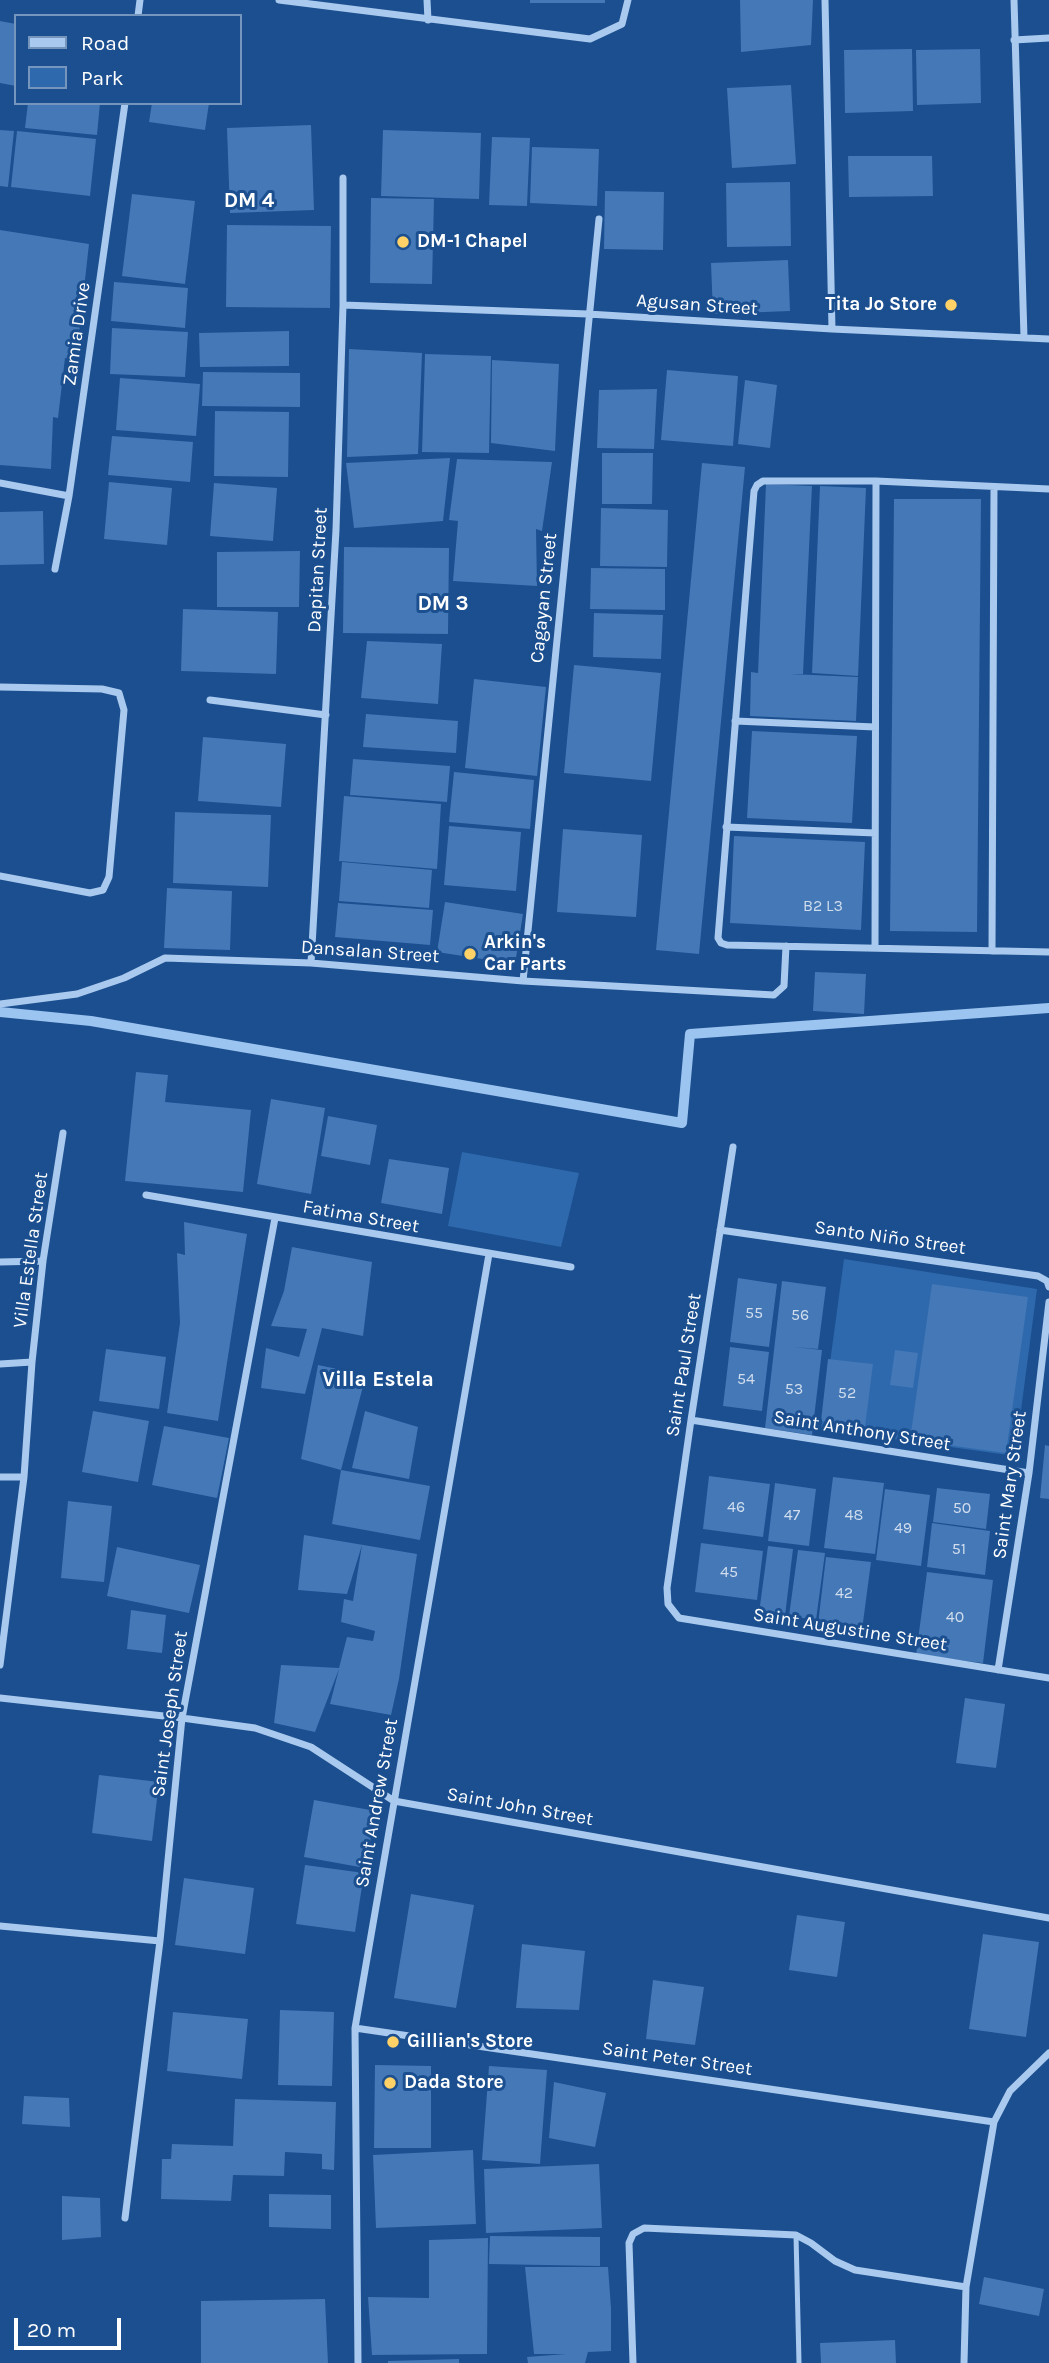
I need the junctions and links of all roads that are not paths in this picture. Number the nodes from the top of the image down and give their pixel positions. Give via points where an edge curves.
1 (279, 0) edge
2 (427, 0) edge
3 (628, 0) edge
4 (825, 0) edge
5 (1014, 0) edge
6 (428, 20) junction
7 (1049, 38) edge
8 (1014, 40) junction
9 (125, 105) edge
10 (343, 178) dead end
11 (599, 219) dead end
12 (343, 304) junction
13 (588, 314) junction
14 (832, 329) junction
15 (1024, 337) junction
16 (1049, 339) edge
17 (876, 481) junction
18 (0, 483) edge
19 (994, 488) junction
20 (1049, 489) edge
21 (69, 496) junction
22 (55, 569) dead end
23 (0, 687) edge
24 (210, 700) dead end
25 (326, 715) junction
26 (736, 721) junction
27 (876, 727) junction
28 (726, 827) junction
29 (875, 833) junction
30 (0, 877) edge
31 (786, 946) junction
32 (875, 947) junction
33 (992, 951) junction
34 (1049, 952) edge
35 (311, 963) junction
36 (523, 981) junction
37 (0, 1004) edge
38 (63, 1133) dead end
39 (733, 1147) dead end
40 (146, 1195) dead end
41 (275, 1218) junction
42 (720, 1230) junction
43 (489, 1254) junction
44 (43, 1261) junction
45 (0, 1262) edge
46 (571, 1267) dead end
47 (1049, 1287) edge
48 (1049, 1302) edge
49 (32, 1362) junction
50 (0, 1364) edge
51 (691, 1420) junction
52 (1029, 1472) junction
53 (24, 1477) junction
54 (0, 1478) edge
55 (667, 1588) joint
56 (0, 1665) edge
57 (998, 1671) junction
58 (1049, 1678) edge
59 (0, 1698) edge
60 (182, 1718) junction
61 (394, 1801) junction
62 (1049, 1918) edge
63 (0, 1926) edge
64 (160, 1941) junction
65 (355, 2028) junction
66 (1049, 2053) edge
67 (994, 2122) junction
68 (125, 2218) dead end
69 (796, 2235) junction
70 (966, 2287) junction
71 (358, 2363) edge
72 (633, 2363) edge
73 (799, 2363) edge
74 (964, 2363) edge

1 - 6 street
2 - 6 street
3 - 6 street via 622,24 590,39
4 - 14 street
5 - 8 street
7 - 8 street
8 - 15 street
9 - 21 street, Zamia Drive
10 - 12 street, Dapitan Street
11 - 13 street, Cagayan Street
12 - 13 street, Agusan Street
12 - 25 street, Dapitan Street
13 - 14 street, Agusan Street
13 - 36 street, Cagayan Street
14 - 15 street, Agusan Street
15 - 16 street, Agusan Street
17 - 19 street
17 - 26 street via 763,481 757,485
17 - 27 street
18 - 21 street
19 - 20 street
19 - 33 street
21 - 22 street, Zamia Drive
23 - 30 street via 102,689 119,693 124,709 109,877 103,890 90,893
24 - 25 street
25 - 35 street, Dapitan Street
26 - 27 street
26 - 28 street
27 - 29 street
28 - 29 street
28 - 31 street via 718,938 727,945
29 - 32 street
31 - 32 street
31 - 36 street, Dansalan Street via 784,986 774,995
32 - 33 street
33 - 34 street
35 - 36 street, Dansalan Street
35 - 37 street, Dansalan Street via 165,958 77,994
38 - 44 street, Villa Estella Street
39 - 42 street, Saint Paul Street
40 - 41 street, Fatima Street
41 - 43 street, Fatima Street
41 - 60 street, Saint Joseph Street
42 - 47 street, Santo Niño Street via 1038,1276 1047,1280
42 - 51 street, Saint Paul Street
43 - 46 street, Fatima Street
43 - 61 street, Saint Andrew Street
44 - 45 street
44 - 49 street, Villa Estella Street
48 - 52 street, Saint Mary Street
49 - 50 street
49 - 53 street, Villa Estella Street
51 - 52 street, Saint Anthony Street
51 - 55 street, Saint Paul Street
52 - 57 street, Saint Mary Street
53 - 54 street
53 - 56 street, Villa Estella Street
55 - 57 street, Saint Augustine Street via 668,1604 679,1618
57 - 58 street, Saint Augustine Street
59 - 60 street, Saint John Street
60 - 61 street, Saint John Street via 256,1728 311,1746
60 - 64 street, Saint Joseph Street
61 - 62 street, Saint John Street
61 - 65 street, Saint Andrew Street
63 - 64 street
64 - 68 street, Saint Joseph Street
65 - 67 street, Saint Peter Street
65 - 71 street, Saint Andrew Street
66 - 67 street via 1010,2091
67 - 70 street
69 - 70 street via 855,2270
69 - 72 street via 644,2228 633,2234 629,2244
69 - 73 lane
70 - 74 street

